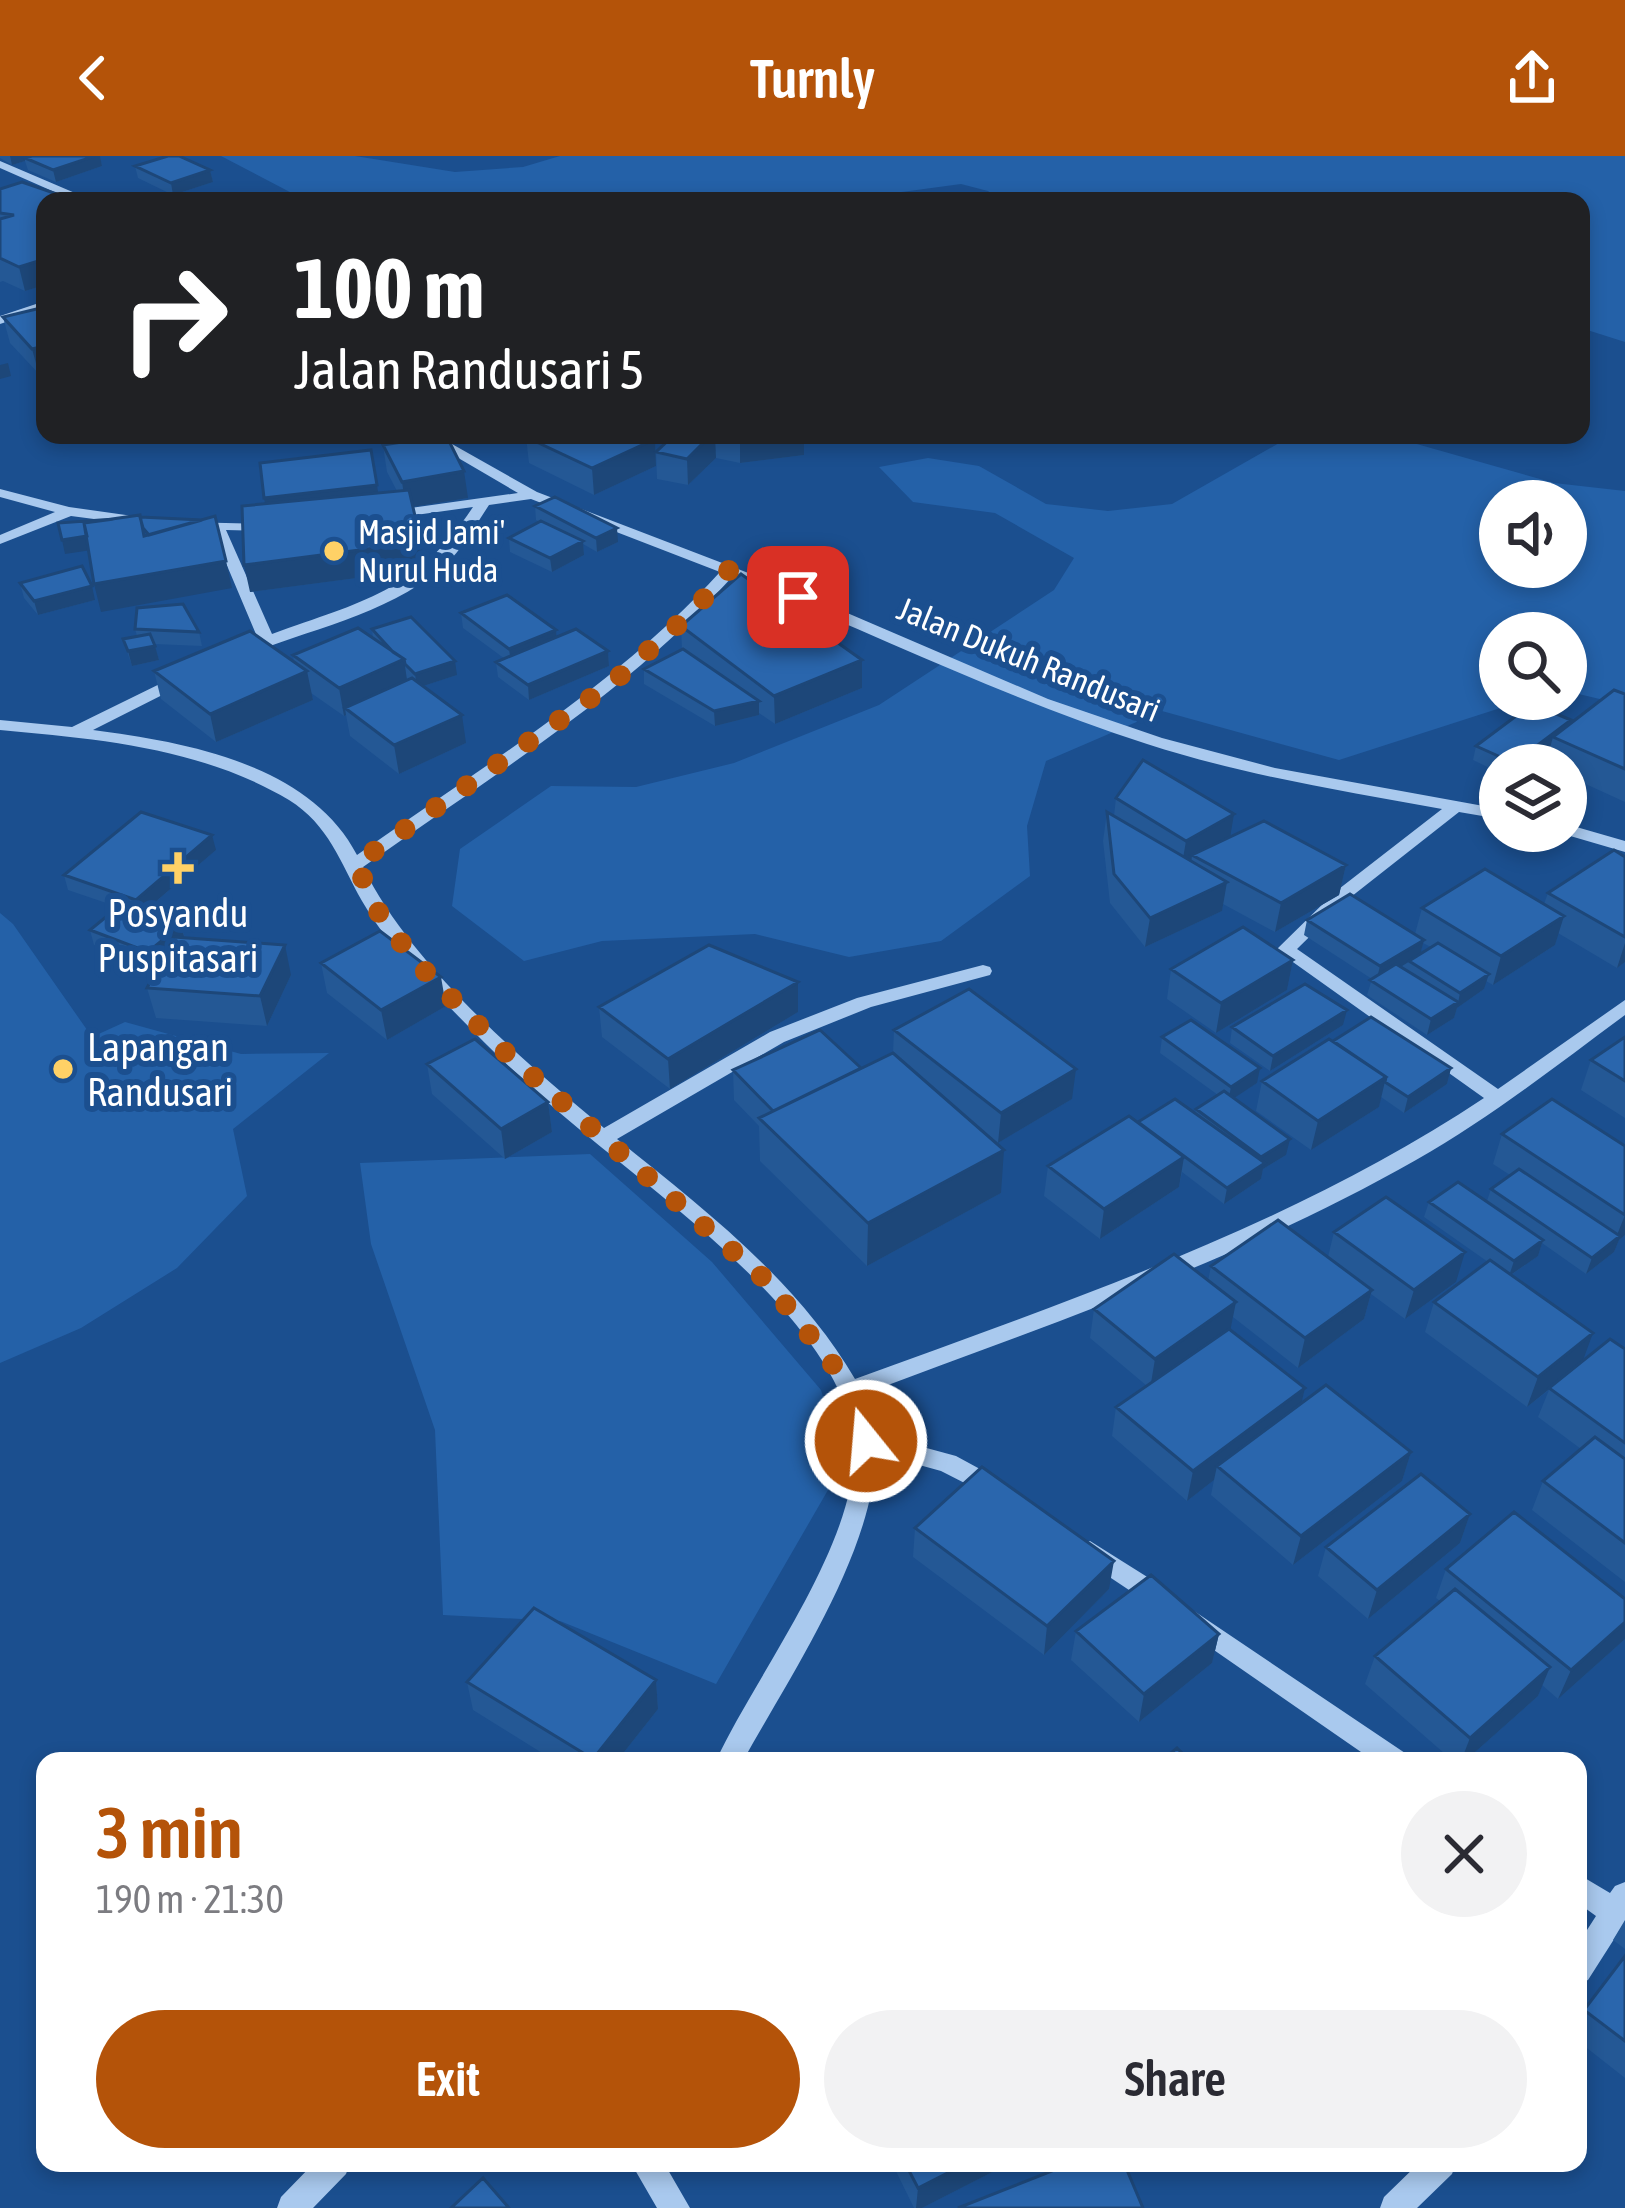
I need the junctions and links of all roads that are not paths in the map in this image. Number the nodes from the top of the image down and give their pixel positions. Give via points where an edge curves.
1 (0, 164) edge
2 (64, 192) edge
3 (36, 308) edge
4 (0, 320) edge
5 (442, 444) edge
6 (0, 493) edge
7 (532, 495) junction
8 (485, 501) junction
9 (69, 511) junction
10 (370, 516) edge
11 (156, 523) edge
12 (177, 524) edge
13 (290, 525) edge
14 (218, 528) junction
15 (0, 541) edge
16 (730, 569) junction
17 (267, 640) junction
18 (230, 657) edge
19 (194, 673) edge
20 (0, 724) edge
21 (74, 732) junction
22 (1456, 805) junction
23 (1479, 810) edge
24 (1587, 835) edge
25 (1625, 847) edge
26 (356, 864) junction
27 (983, 970) dead end
28 (1625, 1006) edge
29 (1498, 1100) junction
30 (604, 1137) junction
31 (852, 1389) junction
32 (866, 1441) junction
33 (1016, 1499) edge
34 (1074, 1539) edge
35 (734, 1752) edge
36 (1383, 1752) edge
37 (1587, 1891) edge
38 (1620, 1904) edge
39 (1587, 1956) edge
40 (326, 2172) edge
41 (652, 2172) edge
42 (1432, 2172) edge
43 (292, 2208) edge
44 (675, 2208) edge
45 (1395, 2208) edge

1 - 2 street
3 - 4 street
5 - 7 street, Jalan Dukuh Randusari
6 - 9 street
7 - 8 street
7 - 16 street, Jalan Dukuh Randusari
8 - 10 street
8 - 17 street via 444,558 397,589
9 - 11 street
9 - 15 street
12 - 14 street
13 - 14 street
14 - 17 street
16 - 22 street, Jalan Dukuh Randusari via 1156,742 1274,773
16 - 26 street via 612,683
17 - 18 street
19 - 21 street
20 - 21 street
21 - 26 street via 151,744 257,777 323,816
22 - 23 street, Jalan Dukuh Randusari
22 - 29 street via 1285,950
24 - 25 street
26 - 30 street via 415,961
27 - 30 street via 864,1002 777,1037
28 - 29 street
29 - 31 street via 1275,1225
30 - 31 street via 768,1282
31 - 32 street
32 - 33 street via 948,1463
32 - 35 street via 855,1516
34 - 36 street
37 - 38 street
38 - 39 street
40 - 43 street
41 - 44 street
42 - 45 street

